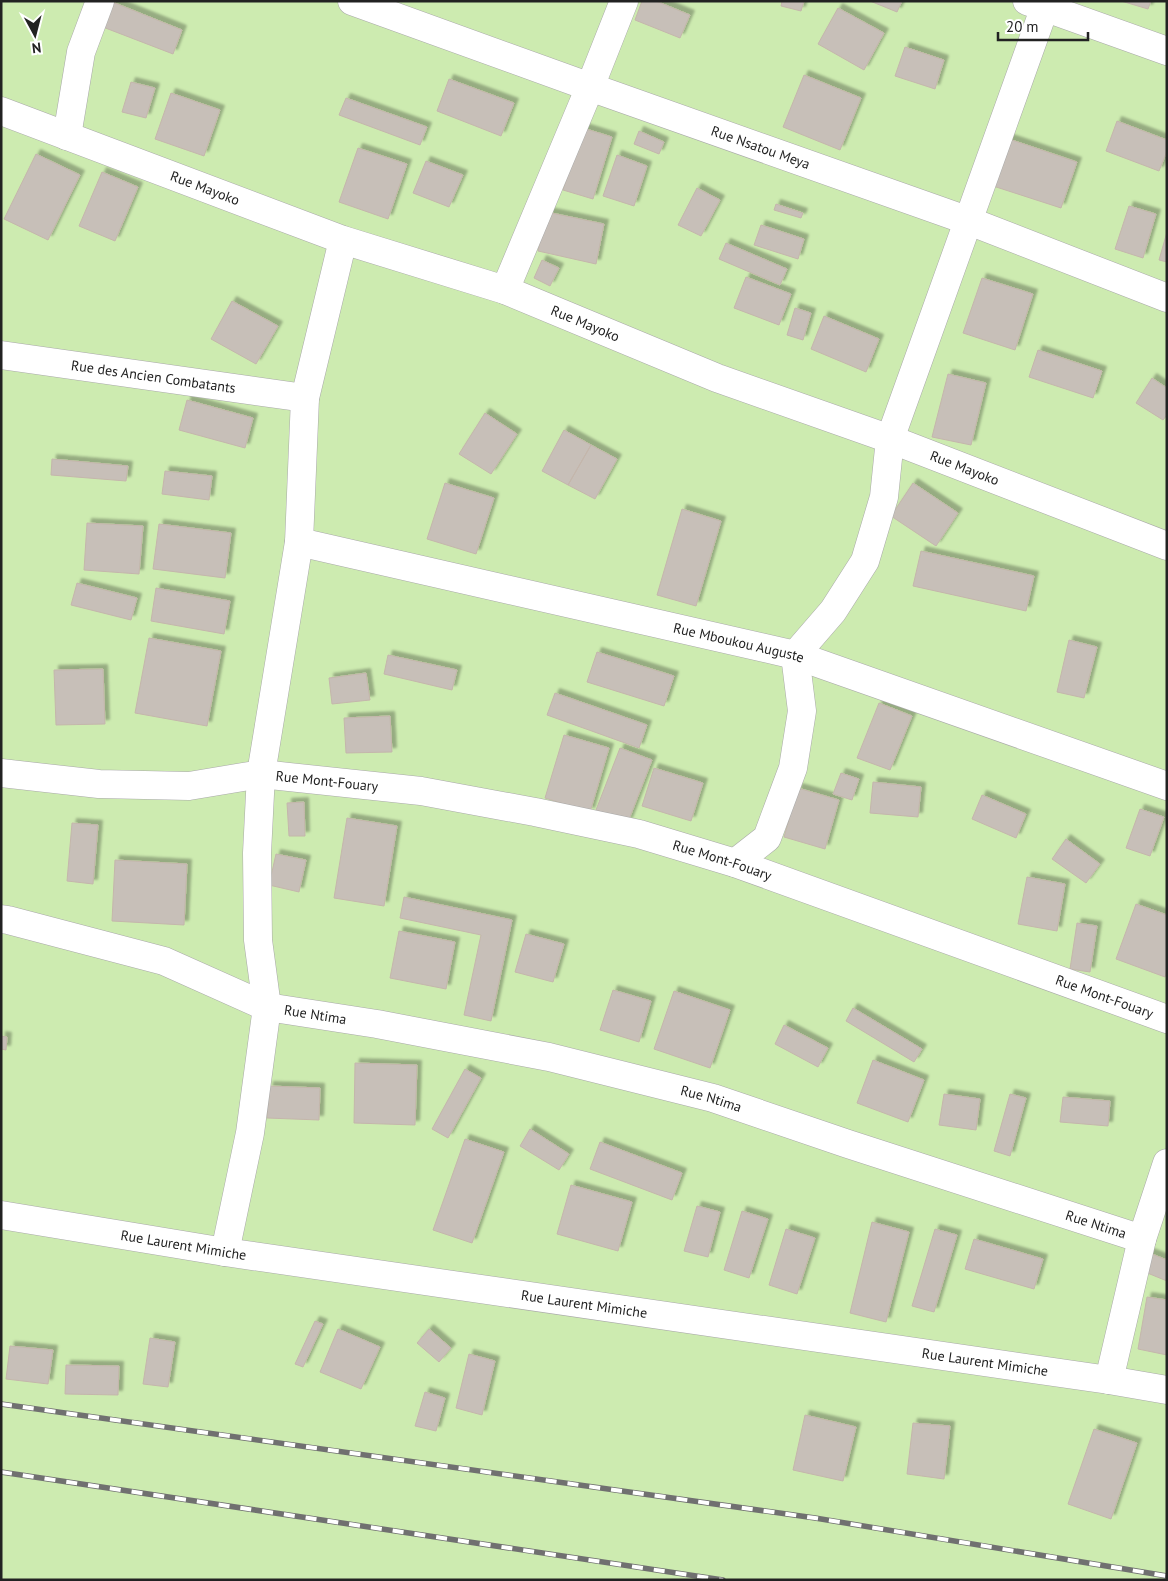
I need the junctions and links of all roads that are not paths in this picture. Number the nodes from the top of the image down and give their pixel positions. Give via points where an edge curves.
1 (100, 1) edge
2 (352, 1) edge
3 (624, 1) edge
4 (1040, 3) edge
5 (1167, 51) edge
6 (590, 88) junction
7 (1, 111) edge
8 (67, 136) junction
9 (969, 221) junction
10 (343, 240) junction
11 (505, 290) junction
12 (1167, 298) edge
13 (1, 355) edge
14 (305, 398) junction
15 (890, 439) junction
16 (298, 542) junction
17 (1167, 546) edge
18 (795, 655) junction
19 (1, 773) edge
20 (261, 774) junction
21 (1167, 786) edge
22 (735, 863) junction
23 (1, 919) edge
24 (268, 1007) junction
25 (1167, 1019) edge
26 (1167, 1163) edge
27 (1, 1215) edge
28 (1142, 1239) junction
29 (225, 1252) junction
30 (1109, 1380) junction
31 (1167, 1390) edge

1 - 8 street via 81,52
2 - 6 street, Rue Nsatou Meya
3 - 6 street
4 - 5 street
4 - 9 street
6 - 9 street, Rue Nsatou Meya
6 - 11 street
7 - 8 street, Rue Mayoko
8 - 10 street, Rue Mayoko
9 - 12 street, Rue Nsatou Meya
9 - 15 street
10 - 11 street, Rue Mayoko
10 - 14 street
11 - 15 street, Rue Mayoko via 717,378
13 - 14 street, Rue des Ancien Combatants
14 - 16 street
15 - 17 street, Rue Mayoko
15 - 18 street via 884,497 865,561 833,611
16 - 18 street, Rue Mboukou Auguste
16 - 20 street
18 - 21 street, Rue Mboukou Auguste
18 - 22 street via 802,711 793,768 767,838
19 - 20 street, Rue Mont-Fouary via 99,784 189,786
20 - 22 street, Rue Mont-Fouary via 421,792 535,812 639,834
20 - 24 street via 257,853 258,940
22 - 25 street, Rue Mont-Fouary
23 - 24 street, Rue Ntima via 164,961
24 - 28 street, Rue Ntima via 549,1057 713,1098
24 - 29 street via 250,1133
26 - 28 street
27 - 29 street, Rue Laurent Mimiche
28 - 30 street
29 - 30 street, Rue Laurent Mimiche
30 - 31 street, Rue Laurent Mimiche

